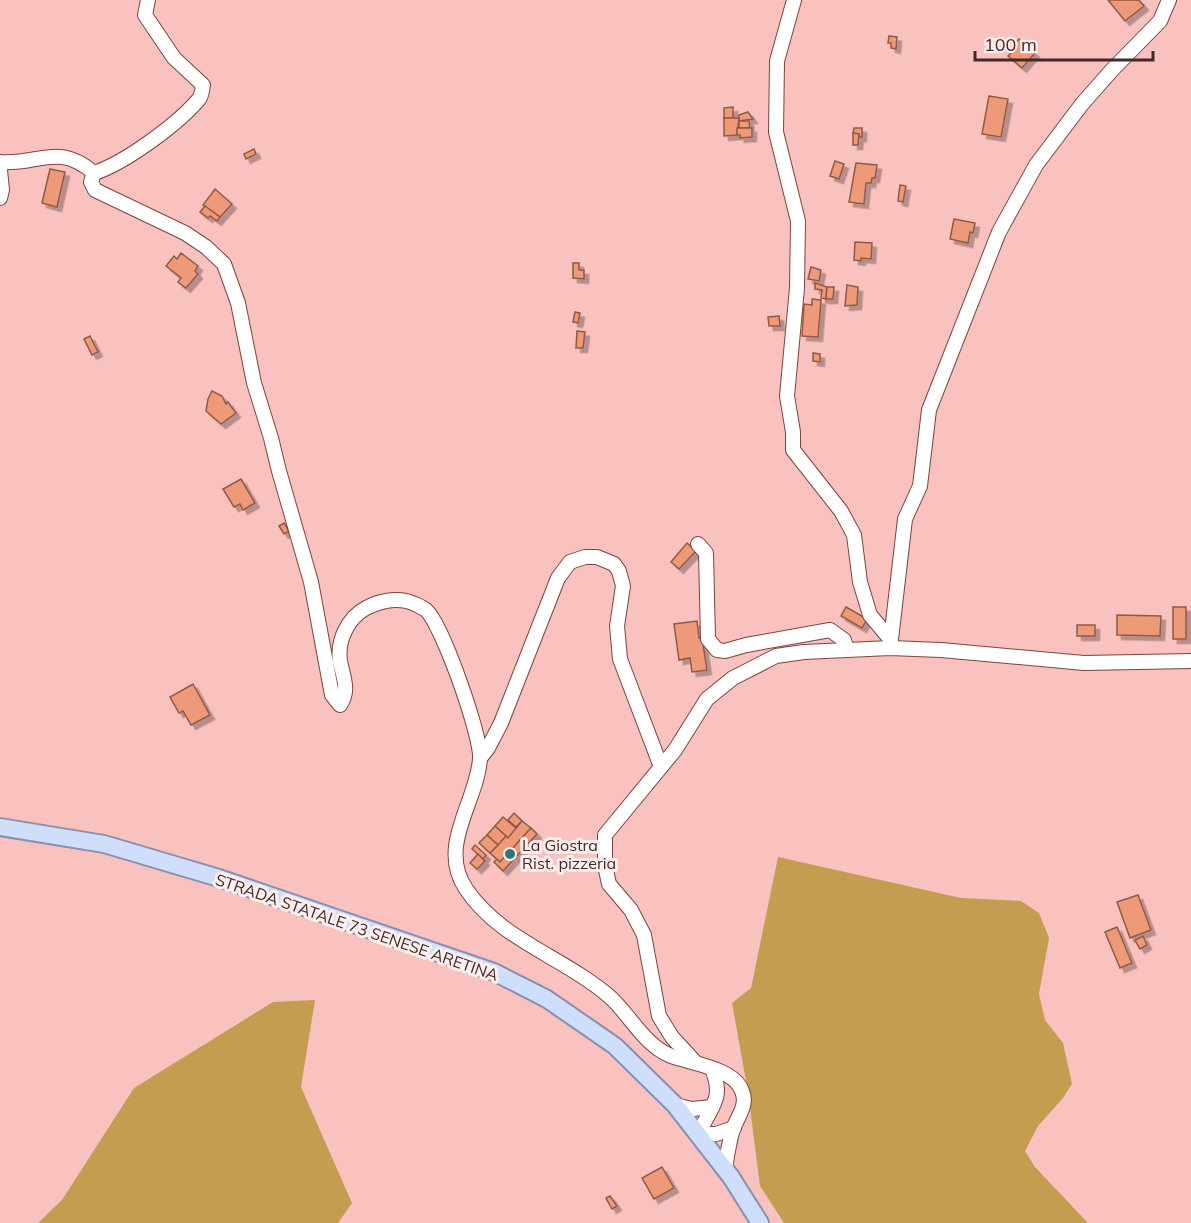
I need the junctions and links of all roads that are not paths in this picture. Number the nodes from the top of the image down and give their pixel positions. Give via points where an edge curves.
1 (148, 0) edge
2 (794, 0) edge
3 (1169, 0) edge
4 (0, 162) edge
5 (0, 170) edge
6 (94, 173) junction
7 (0, 198) edge
8 (698, 544) dead end
9 (890, 644) junction
10 (847, 650) junction
11 (1191, 661) edge
12 (481, 757) junction
13 (661, 767) junction
14 (0, 827) edge
15 (695, 1062) junction
16 (712, 1069) junction
17 (675, 1104) junction
18 (712, 1107) junction
19 (734, 1128) junction
20 (699, 1134) junction
21 (725, 1169) junction
22 (760, 1223) edge

1 - 6 street via 145,15 174,58 203,86 201,97 165,130
2 - 9 street via 777,61 776,132 798,221 797,288 787,396 792,450 841,511 854,535 860,582 870,615
3 - 9 street via 1160,21 1082,104 1036,165 999,232 929,410 920,486 905,519
4 - 6 street via 64,155
5 - 7 street
6 - 12 street via 91,182 95,190 185,233 224,264 238,303 254,383 311,582 332,695 340,705 346,691 340,659 345,629 370,606 407,601 427,611 434,621 464,696
8 - 10 street via 706,553 708,639 717,650 830,630 844,640
9 - 10 street
9 - 11 street via 1084,663
10 - 13 street via 776,656 733,678 707,699
12 - 13 street via 501,723 558,578 570,562 597,556 619,571 623,586 617,626 620,659
12 - 15 street via 457,836 455,860 461,881 478,906 503,928 579,972 610,997 656,1047 670,1056
13 - 15 street via 605,835 604,865 609,884 631,910 644,935 659,1016
14 - 17 main road, STRADA STATALE 73 SENESE ARETINA via 104,844 494,972 548,999 615,1046
15 - 16 street
16 - 18 street via 718,1084
16 - 19 street via 727,1074 742,1090 742,1113
17 - 18 street via 692,1109
17 - 20 main road, STRADA STATALE 73 SENESE ARETINA
18 - 20 street
19 - 20 street
19 - 21 street
20 - 21 main road, STRADA STATALE 73 SENESE ARETINA
21 - 22 main road, STRADA STATALE 73 SENESE ARETINA

